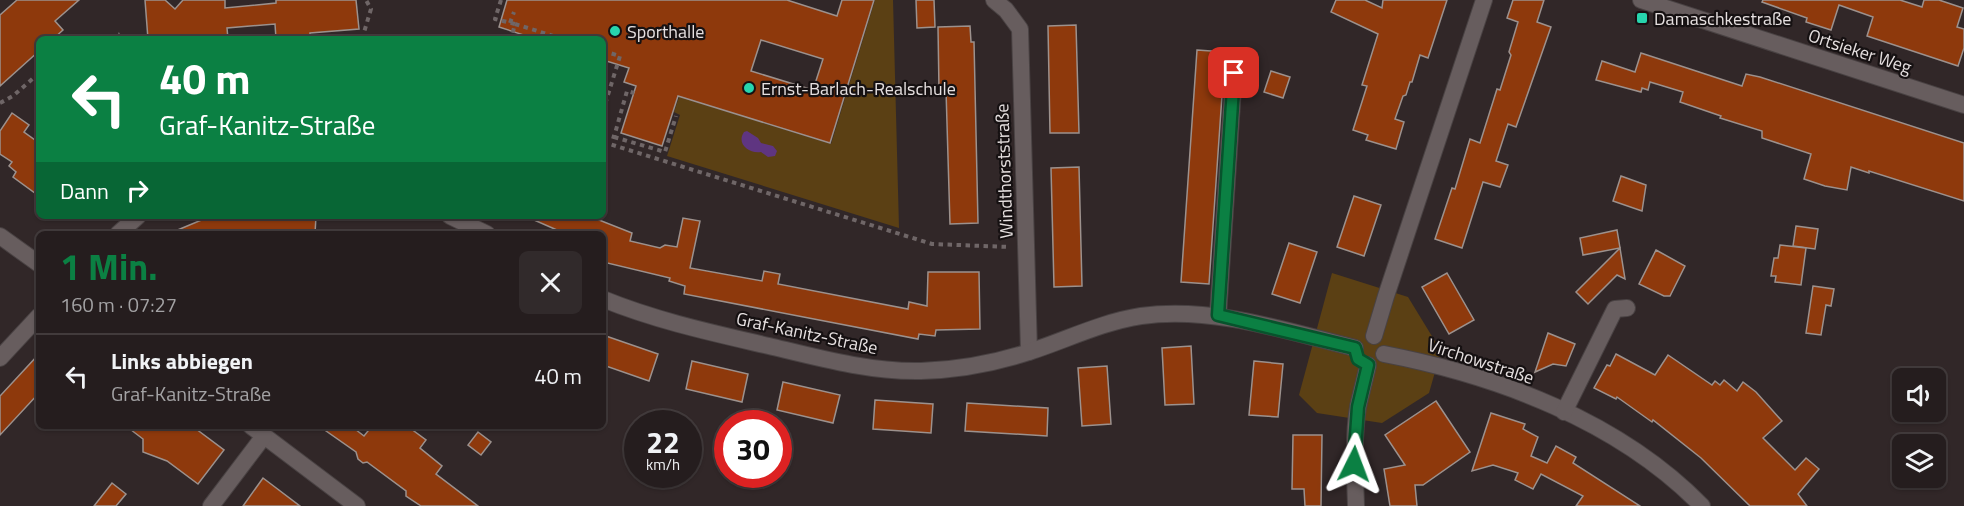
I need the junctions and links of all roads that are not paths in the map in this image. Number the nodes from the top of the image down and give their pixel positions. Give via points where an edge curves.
1 (994, 0) edge
2 (1484, 0) edge
3 (1641, 0) edge
4 (1235, 57) dead end
5 (1964, 105) edge
6 (135, 219) edge
7 (456, 219) edge
8 (121, 231) edge
9 (481, 231) edge
10 (0, 236) edge
11 (36, 262) edge
12 (606, 300) edge
13 (1627, 308) dead end
14 (1218, 315) junction
15 (36, 319) edge
16 (1374, 336) junction
17 (1355, 348) junction
18 (1029, 352) junction
19 (1384, 354) junction
20 (0, 358) edge
21 (1368, 365) junction
22 (1564, 412) junction
23 (258, 431) edge
24 (211, 506) edge
25 (357, 506) edge
26 (1356, 506) edge
27 (1702, 506) edge

1 - 18 street, Windthorststraße via 1020,29
2 - 16 street
3 - 5 street, Ortsieker Weg
4 - 14 street
6 - 8 street
7 - 9 street
10 - 11 street
12 - 18 street, Graf-Kanitz-Straße via 675,324 851,365 921,371 995,362
13 - 22 street via 1615,309
14 - 17 street, Graf-Kanitz-Straße
14 - 18 street, Graf-Kanitz-Straße via 1140,316 1105,324
15 - 20 street
16 - 17 street via 1362,338
16 - 19 street via 1383,343
17 - 21 street via 1358,359
19 - 21 street via 1378,363
19 - 22 street, Virchowstraße via 1480,378
21 - 26 street via 1356,430
22 - 27 street, Virchowstraße via 1607,433 1653,464
23 - 24 street
23 - 25 street

